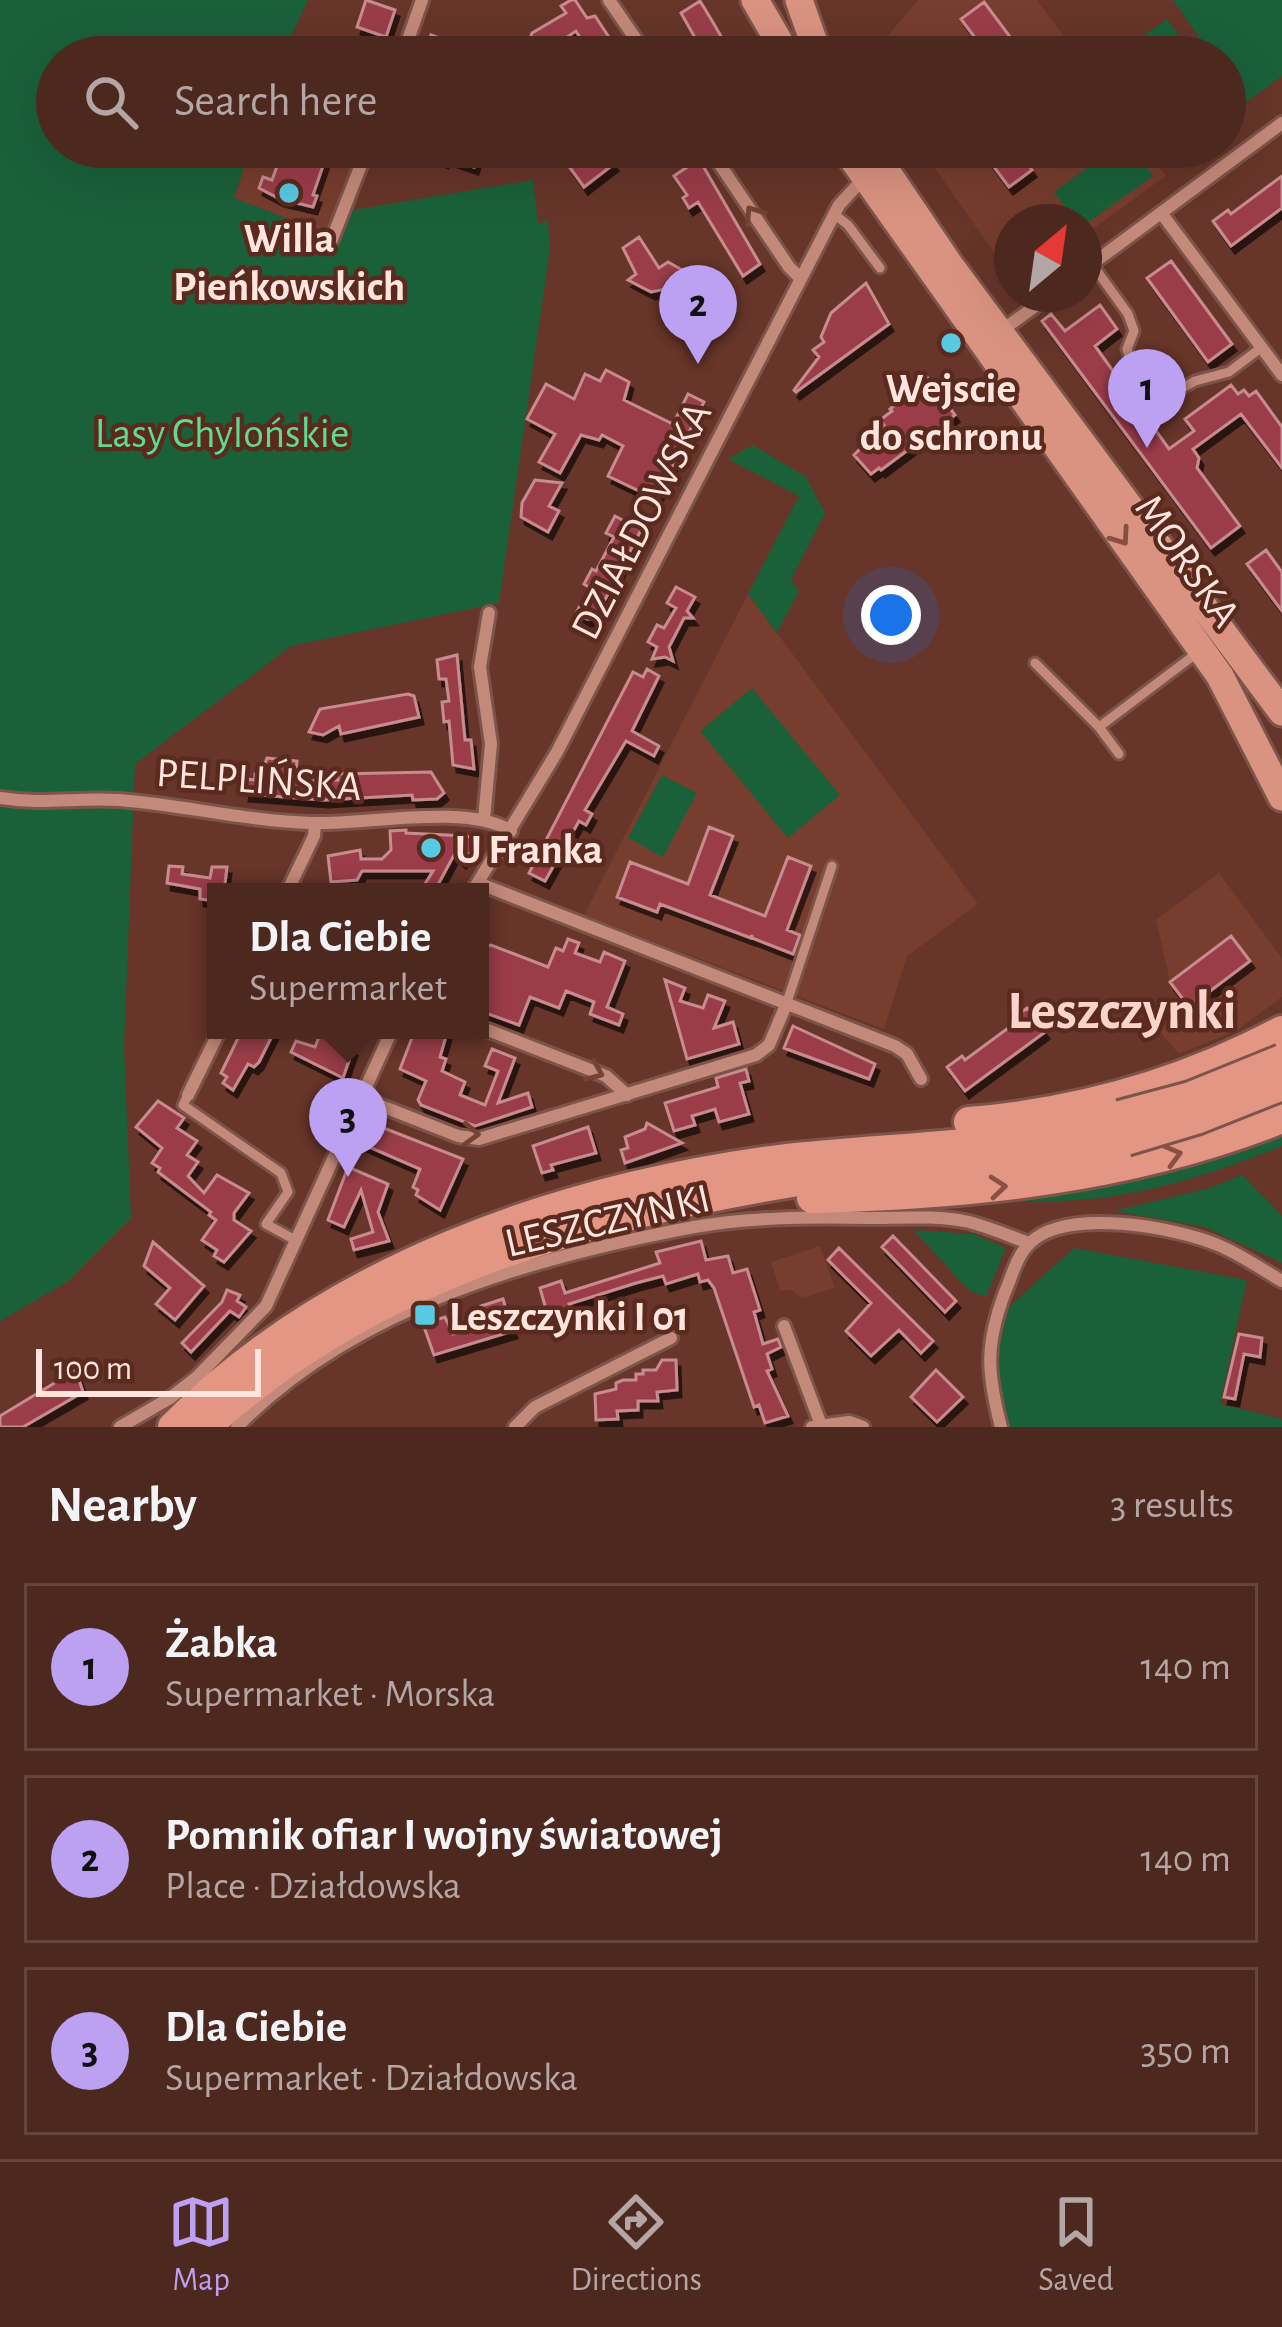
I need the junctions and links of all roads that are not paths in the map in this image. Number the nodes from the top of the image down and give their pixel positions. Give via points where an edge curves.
1 (422, 0) edge
2 (609, 0) edge
3 (755, 0) edge
4 (800, 0) edge
5 (409, 36) edge
6 (634, 36) edge
7 (776, 36) edge
8 (812, 36) edge
9 (1282, 123) edge
10 (1246, 150) edge
11 (360, 168) edge
12 (722, 168) edge
13 (858, 168) edge
14 (885, 168) edge
15 (1223, 168) edge
16 (864, 178) junction
17 (834, 214) junction
18 (1162, 214) junction
19 (332, 239) dead end
20 (1102, 257) edge
21 (880, 268) dead end
22 (801, 279) junction
23 (1102, 283) edge
24 (1027, 312) edge
25 (1000, 332) junction
26 (1262, 347) junction
27 (1282, 375) edge
28 (489, 613) dead end
29 (1201, 650) junction
30 (1035, 663) dead end
31 (1282, 712) edge
32 (1099, 727) junction
33 (1119, 754) dead end
34 (0, 797) edge
35 (1282, 797) edge
36 (484, 819) junction
37 (315, 823) junction
38 (511, 831) junction
39 (832, 866) dead end
40 (291, 883) edge
41 (478, 883) edge
42 (489, 892) edge
43 (785, 1005) junction
44 (489, 1030) edge
45 (216, 1039) edge
46 (388, 1039) edge
47 (1276, 1044) edge
48 (1233, 1057) junction
49 (921, 1078) dead end
50 (1282, 1084) edge
51 (188, 1095) joint
52 (627, 1095) junction
53 (361, 1099) junction
54 (1270, 1123) edge
55 (1123, 1128) junction
56 (653, 1183) junction
57 (704, 1201) junction
58 (296, 1241) junction
59 (1029, 1243) junction
60 (1282, 1281) edge
61 (784, 1326) dead end
62 (671, 1338) dead end
63 (817, 1426) edge
64 (120, 1427) edge
65 (173, 1427) edge
66 (206, 1427) edge
67 (237, 1427) edge
68 (515, 1427) edge
69 (863, 1427) edge
70 (1001, 1427) edge

1 - 5 street
2 - 6 street
3 - 7 main road
4 - 8 main road
9 - 10 street
11 - 19 street
22 -> 12 street
13 - 16 main road, MORSKA
14 - 25 main road, MORSKA
15 - 18 street
16 - 17 street, DZIAŁDOWSKA
16 -> 29 main road, MORSKA
17 - 21 lane
17 - 22 street, DZIAŁDOWSKA
18 - 20 street
18 - 26 street
22 - 38 street, DZIAŁDOWSKA
23 - 26 lane via 1128,314 1130,358 1159,400 1229,372
24 - 25 street
25 - 31 main road, MORSKA
26 - 27 street
28 - 36 street via 480,667 490,744
29 - 32 lane
29 - 35 main road, MORSKA
30 - 32 lane
32 - 33 lane
34 - 37 street, PELPLIŃSKA via 111,800
36 - 37 street, PELPLIŃSKA
36 - 38 street, PELPLIŃSKA
37 - 40 street
38 - 41 street, DZIAŁDOWSKA
39 - 43 lane
42 - 43 street
43 - 49 street via 895,1046
43 - 52 street via 769,1045 756,1055
44 -> 52 street via 606,1076
45 - 51 street
46 - 53 street
47 - 48 highway
47 - 50 lane
47 - 55 highway, bridge
48 - 54 highway
48 - 56 highway via 1099,1102 776,1143
50 - 55 highway, bridge via 1196,1119
51 - 58 lane via 183,1105 281,1173 288,1192 266,1224
53 -> 52 street via 468,1139
53 - 58 street
57 -> 54 highway via 1025,1184 1146,1163
55 - 56 highway via 773,1161
55 - 57 highway
56 - 65 highway via 469,1240 342,1298 250,1357
57 - 66 highway via 535,1240 437,1278 292,1356
58 - 64 street via 257,1317 184,1388
59 - 60 street via 1081,1223 1147,1228 1204,1240
59 - 67 street, LESZCZYNKI via 973,1223 905,1218 784,1219 676,1232 517,1271 398,1318 326,1356
59 - 70 street via 989,1339
61 - 63 street
62 - 68 street via 535,1407
63 - 69 street

